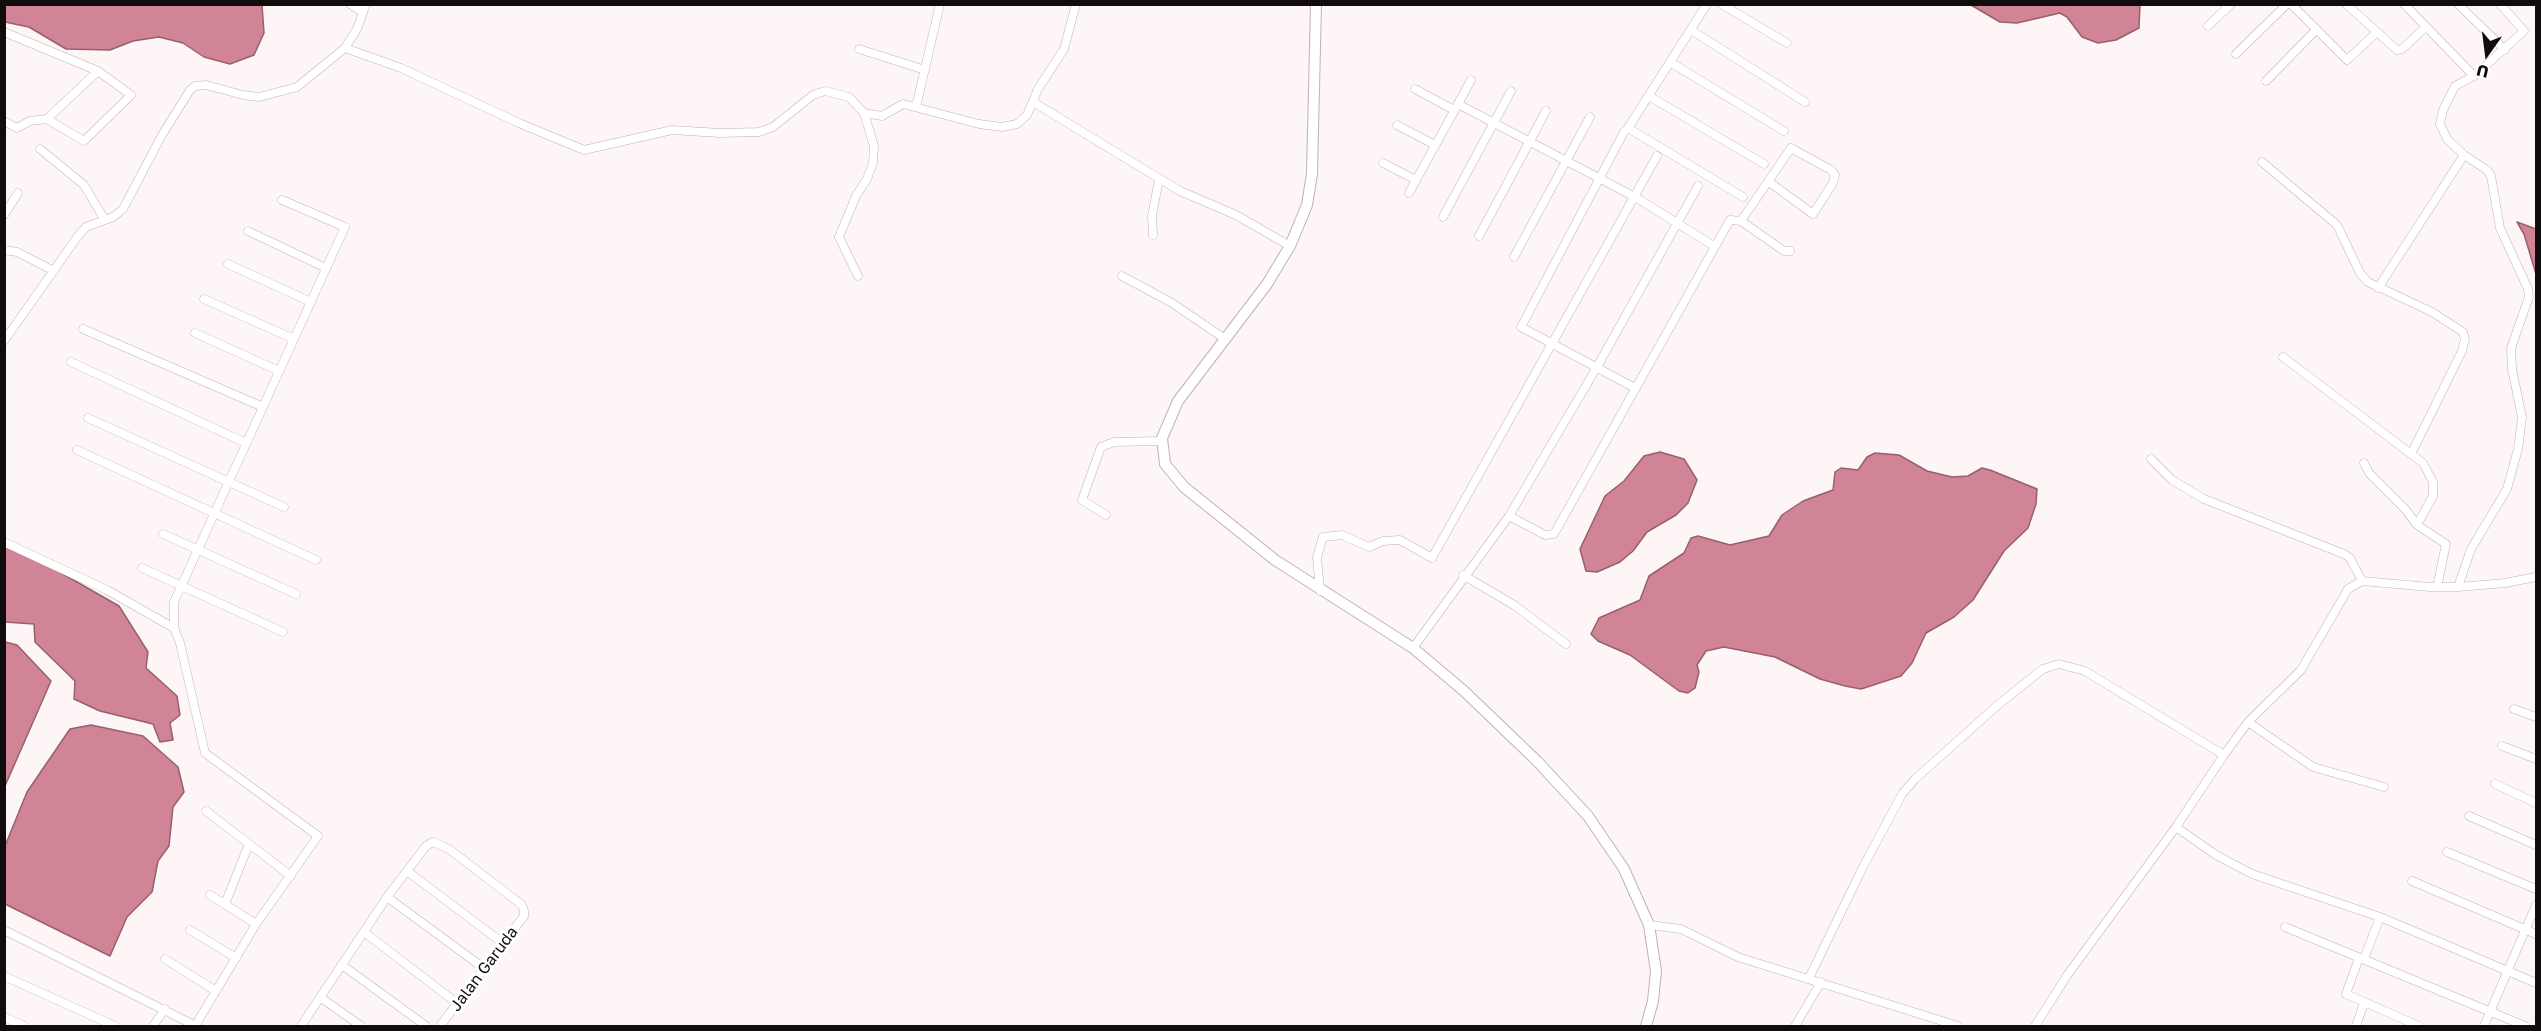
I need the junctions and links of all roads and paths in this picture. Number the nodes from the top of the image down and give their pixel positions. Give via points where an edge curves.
1 (350, 4) edge
2 (940, 4) edge
3 (1076, 4) edge
4 (1317, 4) edge
5 (1707, 4) edge
6 (1721, 4) edge
7 (2231, 4) edge
8 (2289, 4) edge
9 (2346, 4) edge
10 (2404, 4) edge
11 (2458, 4) edge
12 (2500, 4) edge
13 (364, 8) edge
14 (2208, 26) dead end
15 (2426, 27) junction
16 (1691, 30) junction
17 (2316, 30) junction
18 (4, 32) edge
19 (2376, 33) junction
20 (1787, 43) dead end
21 (345, 48) junction
22 (859, 49) dead end
23 (2505, 50) junction
24 (2236, 54) dead end
25 (1670, 62) junction
26 (925, 70) junction
27 (98, 71) junction
28 (2474, 76) junction
29 (1471, 80) dead end
30 (2266, 81) dead end
31 (1415, 89) dead end
32 (1511, 91) dead end
33 (1649, 96) junction
34 (1033, 102) junction
35 (1805, 102) dead end
36 (1456, 107) junction
37 (916, 108) junction
38 (1546, 111) dead end
39 (864, 113) junction
40 (1590, 117) dead end
41 (47, 119) junction
42 (4, 121) edge
43 (1494, 123) junction
44 (1397, 125) dead end
45 (1784, 131) dead end
46 (1624, 132) dead end
47 (1530, 142) junction
48 (1435, 146) junction
49 (40, 148) dead end
50 (2464, 155) junction
51 (1657, 156) dead end
52 (1566, 161) junction
53 (2262, 162) dead end
54 (1383, 163) dead end
55 (1764, 164) dead end
56 (1159, 179) junction
57 (1416, 180) junction
58 (1600, 180) junction
59 (1769, 182) junction
60 (1698, 186) dead end
61 (18, 193) dead end
62 (1409, 193) dead end
63 (1635, 197) junction
64 (1743, 197) dead end
65 (282, 200) dead end
66 (4, 215) edge
67 (1443, 217) dead end
68 (105, 220) junction
69 (1741, 221) junction
70 (1677, 224) junction
71 (248, 231) dead end
72 (1153, 235) dead end
73 (1479, 236) dead end
74 (1290, 246) junction
75 (1714, 246) junction
76 (4, 250) edge
77 (1790, 252) dead end
78 (1514, 257) dead end
79 (228, 264) dead end
80 (326, 268) junction
81 (54, 271) junction
82 (858, 276) dead end
83 (1122, 276) dead end
84 (2378, 288) junction
85 (204, 299) dead end
86 (311, 302) junction
87 (82, 329) dead end
88 (195, 333) dead end
89 (294, 339) junction
90 (1225, 339) junction
91 (4, 341) edge
92 (1552, 343) junction
93 (2283, 357) dead end
94 (71, 362) dead end
95 (1598, 367) junction
96 (279, 371) junction
97 (1635, 388) junction
98 (263, 407) junction
99 (88, 418) dead end
100 (1162, 441) junction
101 (246, 443) junction
102 (77, 450) dead end
103 (2411, 454) junction
104 (2151, 459) dead end
105 (2364, 463) dead end
106 (229, 481) junction
107 (284, 507) dead end
108 (214, 514) junction
109 (1106, 515) dead end
110 (1509, 516) junction
111 (2417, 525) junction
112 (163, 534) dead end
113 (4, 542) edge
114 (198, 550) junction
115 (316, 560) dead end
116 (142, 568) dead end
117 (1463, 575) junction
118 (2536, 577) edge
119 (2362, 581) junction
120 (182, 585) junction
121 (2437, 587) junction
122 (2458, 587) junction
123 (1320, 591) junction
124 (296, 594) dead end
125 (174, 628) junction
126 (283, 632) dead end
127 (1566, 644) dead end
128 (1413, 648) junction
129 (2514, 709) dead end
130 (2536, 717) edge
131 (2248, 722) junction
132 (2502, 746) dead end
133 (2224, 754) junction
134 (2536, 759) edge
135 (2495, 784) dead end
136 (2384, 787) dead end
137 (2536, 803) edge
138 (206, 811) dead end
139 (2469, 816) dead end
140 (2176, 827) junction
141 (249, 844) junction
142 (2536, 845) edge
143 (2447, 852) dead end
144 (407, 871) junction
145 (291, 876) junction
146 (2412, 881) dead end
147 (2536, 889) edge
148 (210, 895) dead end
149 (387, 897) junction
150 (225, 904) junction
151 (2536, 906) edge
152 (2380, 917) junction
153 (256, 924) junction
154 (1649, 925) junction
155 (2285, 927) dead end
156 (4, 930) edge
157 (190, 930) dead end
158 (2528, 930) junction
159 (364, 932) junction
160 (2536, 934) edge
161 (504, 944) junction
162 (236, 958) junction
163 (2361, 958) junction
164 (165, 959) dead end
165 (342, 965) junction
166 (485, 969) junction
167 (2509, 972) junction
168 (4, 976) edge
169 (1809, 978) junction
170 (1821, 982) junction
171 (2536, 983) edge
172 (216, 991) junction
173 (320, 997) junction
174 (2364, 1003) junction
175 (458, 1004) junction
176 (165, 1009) junction
177 (2490, 1012) junction
178 (4, 1017) edge
179 (2399, 1022) edge
180 (24, 1026) edge
181 (115, 1026) edge
182 (153, 1026) edge
183 (196, 1026) edge
184 (303, 1026) edge
185 (361, 1026) edge
186 (426, 1026) edge
187 (440, 1026) edge
188 (1646, 1026) edge
189 (1795, 1026) edge
190 (1958, 1026) edge
191 (2035, 1026) edge
192 (2356, 1026) edge
193 (2419, 1026) edge
194 (2484, 1026) edge
195 (2525, 1026) edge

1 - 13 street
2 - 26 street
3 - 34 street via 1064,49
4 - 74 street via 1311,191
5 - 16 street
6 - 20 street
7 - 14 street
8 - 17 street
8 - 24 street
9 - 19 street
10 - 15 street
11 - 23 street
12 - 23 street via 2524,31
13 - 21 street
15 - 19 street via 2400,50
15 - 28 street
16 - 25 street
16 - 35 street
17 - 19 street via 2347,60
17 - 30 street
18 - 27 street
21 - 39 street via 401,68 584,150 672,130 759,132 773,128 813,95 825,91 849,97
21 - 68 street via 297,87 272,95 243,95 206,85 195,86 162,135 123,209
22 - 26 street
23 - 28 street
25 - 33 street
25 - 45 street
26 - 37 street
27 - 41 street
27 - 41 street via 131,95 84,141
28 - 50 street via 2455,86 2440,124 2447,139
29 - 36 street
31 - 36 street
32 - 43 street
33 - 55 street
33 - 64 street via 1628,128
34 - 37 street via 1023,121 1002,127
34 - 56 street
36 - 43 street
36 - 48 street
37 - 39 street via 903,104 882,116
38 - 47 street
39 - 82 street via 874,146 873,163 839,237
40 - 52 street
41 - 42 street via 30,120 17,128
43 - 47 street
43 - 67 street
44 - 48 street
46 - 58 street
47 - 52 street
47 - 73 street
48 - 57 street
49 - 68 street via 84,185
50 - 84 street
50 - 122 street via 2491,176 2500,228 2529,297 2511,348 2522,417 2516,458 2507,489 2471,549
51 - 63 street
52 - 58 street
52 - 78 street
53 - 84 street via 2337,225 2360,273
54 - 57 street
56 - 72 street via 1152,216
56 - 74 street via 1236,215
57 - 62 street
58 - 63 street
58 - 92 street via 1521,327
59 - 59 street via 1813,214 1835,175 1791,148
59 - 69 street
60 - 70 street
61 - 66 street
63 - 70 street
63 - 92 street
65 - 80 street via 345,227
68 - 81 street via 86,227
69 - 75 street via 1730,220
69 - 77 street
70 - 75 street
70 - 95 street
71 - 80 street
74 - 90 street
75 - 97 street
76 - 81 street via 17,252
79 - 86 street
80 - 86 street
81 - 91 street
83 - 90 street via 1172,303
84 - 103 street via 2450,323 2463,332 2465,339 2446,388
85 - 89 street
86 - 89 street
87 - 98 street
88 - 96 street
89 - 96 street
90 - 100 street via 1178,402
92 - 95 street
92 - 123 street via 1432,558 1400,540 1370,547 1342,535 1323,537 1317,557
93 - 103 street
94 - 101 street
95 - 97 street
95 - 110 street
96 - 98 street
97 - 110 street via 1554,534 1548,536
98 - 101 street
99 - 106 street
100 - 109 street via 1114,442 1101,447 1082,500
100 - 123 street via 1165,464 1176,480
101 - 106 street
102 - 108 street
103 - 111 street via 2423,463 2433,482 2433,496
104 - 119 street via 2177,484 2204,499 2344,554
105 - 111 street
106 - 107 street
106 - 108 street
108 - 114 street
108 - 115 street
110 - 117 street
111 - 121 street via 2446,544
112 - 114 street
113 - 125 street via 107,590
114 - 120 street
114 - 124 street
116 - 120 street
117 - 127 street via 1514,605
117 - 128 street
118 - 122 street
119 - 121 street
119 - 131 street via 2342,596 2301,670
120 - 125 street via 174,602
120 - 126 street
121 - 122 street
123 - 128 street
125 - 145 street via 205,753 318,836
128 - 154 street via 1521,745 1588,816 1624,869
129 - 130 street
131 - 133 street
131 - 136 street via 2313,766
132 - 134 street
133 - 140 street
133 - 169 street via 2085,671 2059,664 2043,669 1902,794
135 - 137 street
138 - 141 street
139 - 142 street
140 - 152 street via 2252,874
140 - 191 street via 2068,974
141 - 145 street
141 - 150 street
143 - 147 street
144 - 149 street
144 - 161 street
144 - 161 street, Jalan Garuda via 426,846 438,843 522,905 524,916
145 - 153 street
146 - 158 street
148 - 150 street
149 - 159 street
149 - 166 street
150 - 153 street
151 - 158 street
152 - 163 street
152 - 167 street
153 - 162 street
154 - 169 street via 1681,929 1728,953
154 - 188 street via 1656,979
155 - 163 street
156 - 176 street
157 - 162 street
158 - 160 street
158 - 167 street
159 - 165 street
159 - 175 street
161 - 166 street, Jalan Garuda
162 - 172 street
163 - 174 street via 2345,990 2350,998
163 - 177 street
164 - 172 street
165 - 173 street
165 - 186 street
166 - 175 street, Jalan Garuda
167 - 171 street
167 - 177 street
168 - 181 street
169 - 170 street
170 - 189 street
170 - 190 street
172 - 183 street
173 - 184 street
173 - 185 street
174 - 179 street
174 - 192 street
175 - 187 street, Jalan Garuda
176 - 182 street
176 - 183 street
177 - 194 street
177 - 195 street
178 - 180 street
179 - 193 street

